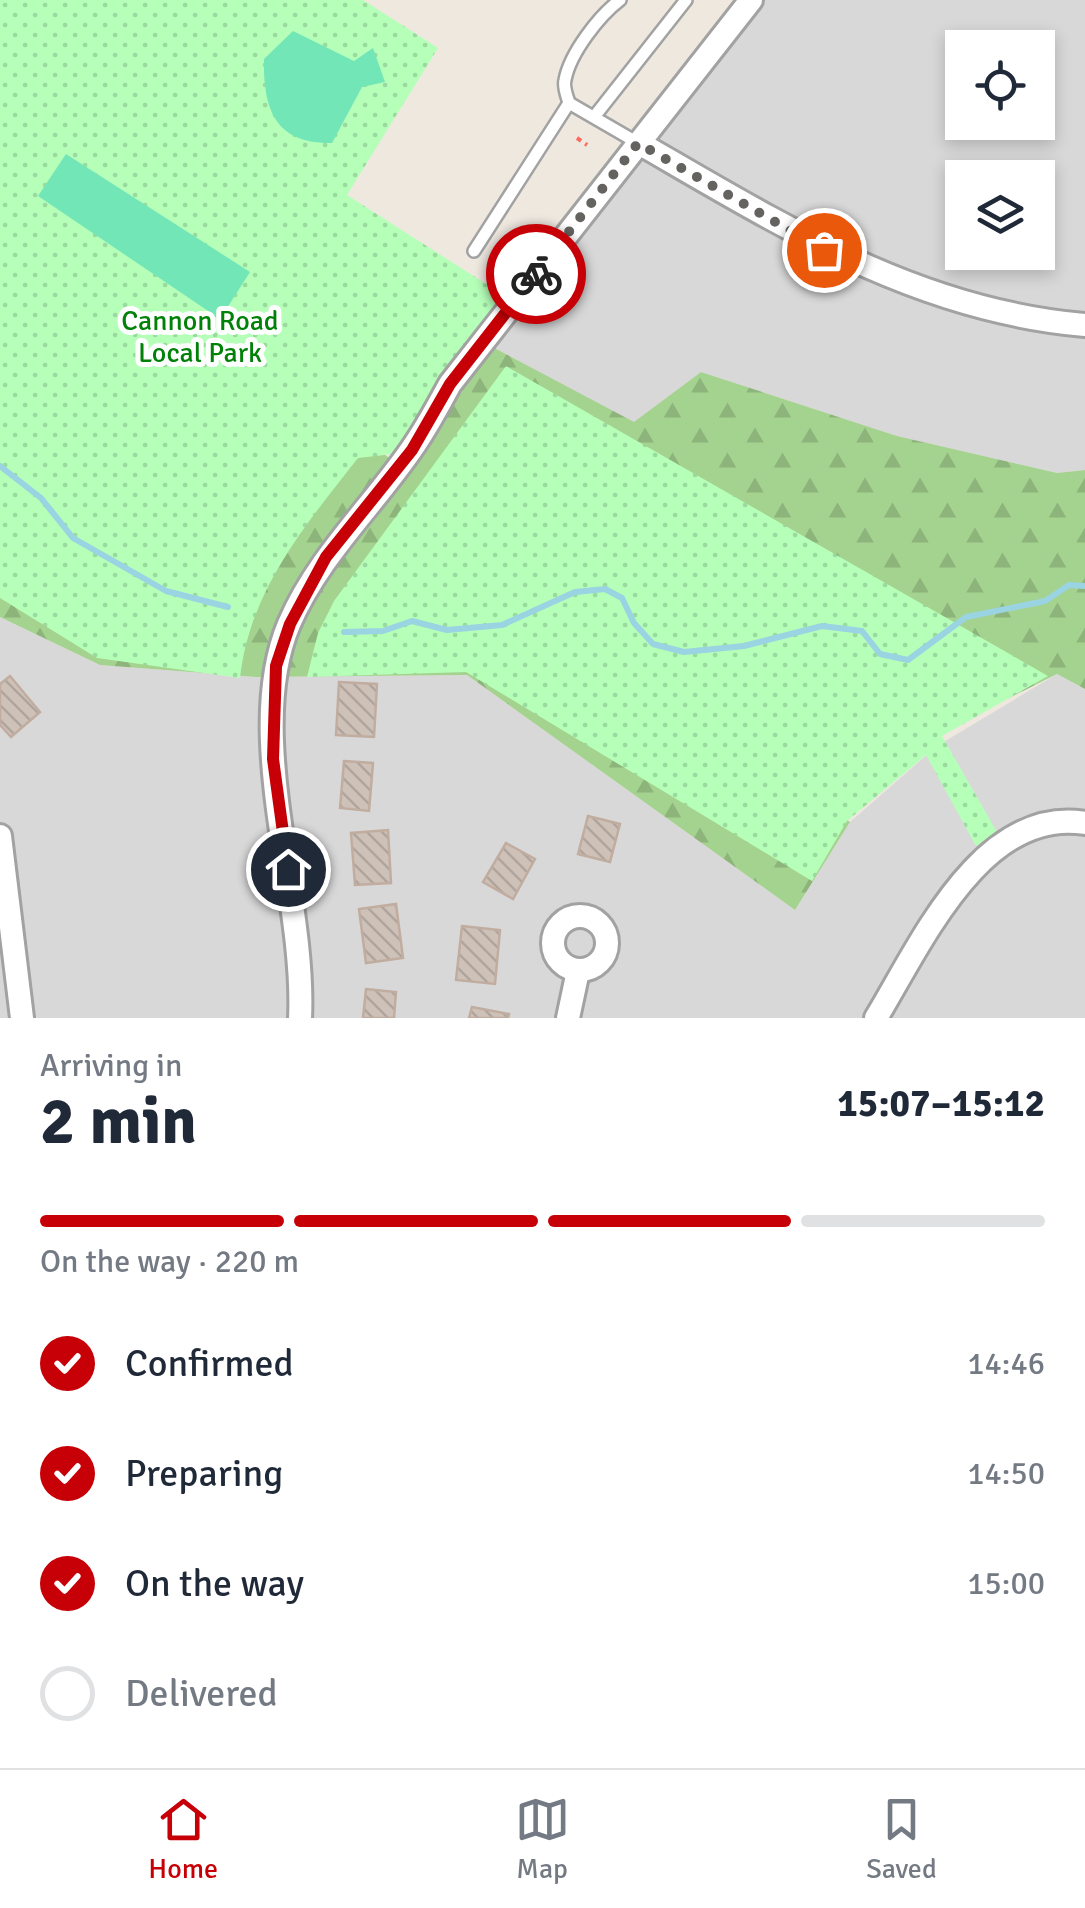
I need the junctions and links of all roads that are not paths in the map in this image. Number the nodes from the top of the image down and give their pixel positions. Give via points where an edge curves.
1 (620, 0) edge
2 (686, 0) edge
3 (752, 0) edge
4 (569, 103) junction
5 (594, 117) junction
6 (638, 143) junction
7 (474, 251) dead end
8 (1085, 326) edge
9 (1085, 823) edge
10 (0, 836) edge
11 (578, 970) dead end
12 (22, 1018) edge
13 (300, 1018) edge
14 (568, 1018) edge
15 (876, 1018) edge

1 - 4 lane via 574,58 564,82
2 - 5 lane
3 - 6 street
4 - 5 lane
4 - 7 lane
5 - 6 lane
6 - 8 street via 824,250 892,280 1000,315
6 - 13 street via 450,384 412,450 326,557 290,624 276,666 273,759
9 - 15 street via 1023,830 961,878
10 - 12 street
11 - 14 street

